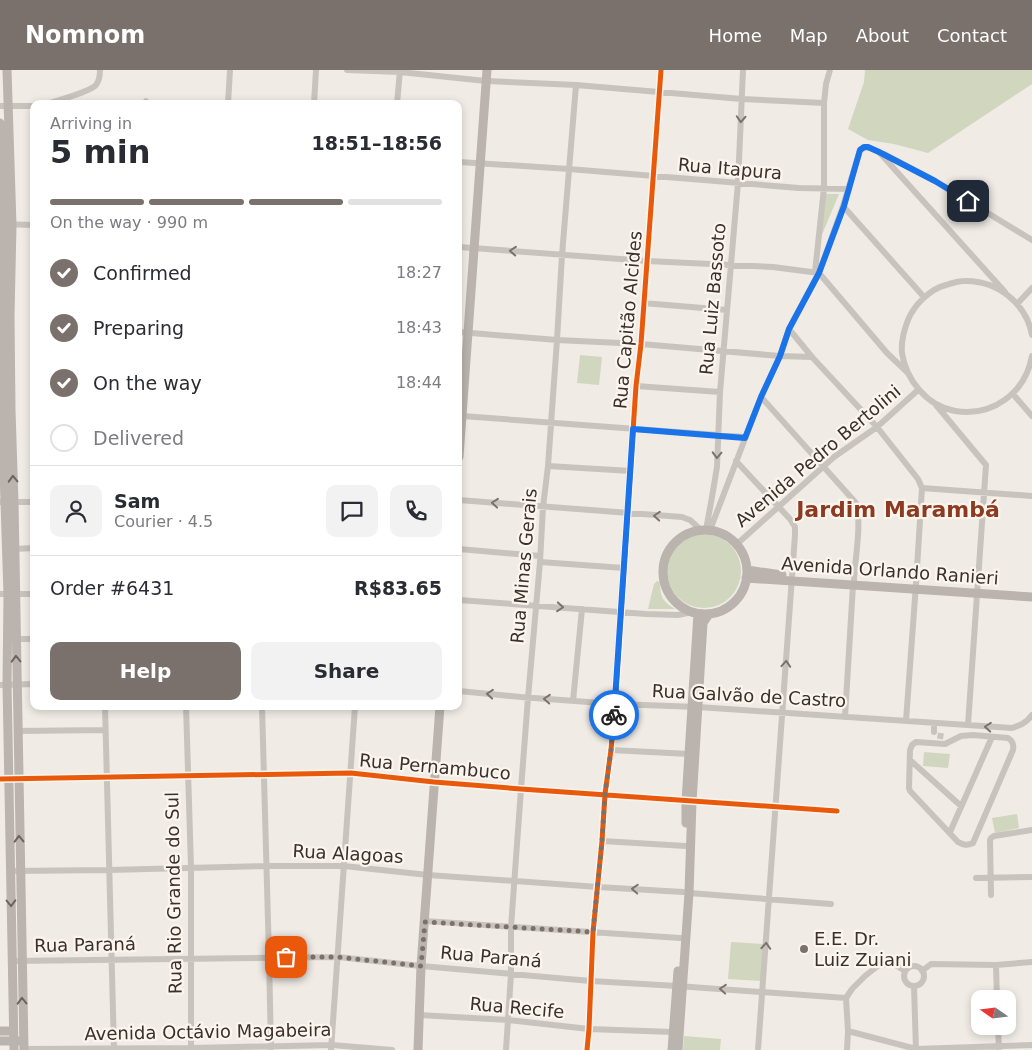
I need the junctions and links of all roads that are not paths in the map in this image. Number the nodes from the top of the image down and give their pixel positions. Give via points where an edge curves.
1 (7, 70) edge
2 (100, 70) edge
3 (230, 70) edge
4 (316, 70) edge
5 (347, 70) edge
6 (487, 70) edge
7 (661, 70) edge
8 (743, 70) edge
9 (830, 70) edge
10 (400, 71) edge
11 (486, 81) junction
12 (576, 85) junction
13 (660, 93) junction
14 (742, 99) junction
15 (59, 100) edge
16 (228, 100) edge
17 (314, 100) edge
18 (397, 100) edge
19 (824, 103) junction
20 (4, 106) edge
21 (30, 106) edge
22 (0, 123) edge
23 (5, 146) edge
24 (879, 152) junction
25 (462, 162) edge
26 (480, 164) junction
27 (569, 169) junction
28 (653, 176) junction
29 (738, 183) junction
30 (824, 188) junction
31 (849, 189) junction
32 (844, 206) junction
33 (5, 224) edge
34 (30, 225) edge
35 (1032, 240) edge
36 (462, 247) edge
37 (474, 248) junction
38 (562, 255) junction
39 (647, 261) junction
40 (731, 265) junction
41 (817, 273) junction
42 (1032, 288) edge
43 (1005, 292) junction
44 (924, 297) junction
45 (644, 302) junction
46 (1018, 304) junction
47 (727, 310) junction
48 (1027, 318) junction
49 (1032, 324) edge
50 (789, 329) junction
51 (463, 332) edge
52 (1032, 335) edge
53 (557, 340) junction
54 (640, 344) junction
55 (724, 351) junction
56 (780, 356) junction
57 (1032, 356) edge
58 (812, 357) junction
59 (907, 372) junction
60 (636, 386) junction
61 (918, 390) junction
62 (720, 392) junction
63 (1013, 394) junction
64 (761, 397) junction
65 (934, 403) junction
66 (4, 410) edge
67 (1031, 412) edge
68 (462, 416) joint
69 (551, 423) junction
70 (877, 427) junction
71 (633, 429) junction
72 (718, 435) junction
73 (745, 438) junction
74 (736, 461) junction
75 (548, 466) junction
76 (823, 467) junction
77 (631, 471) junction
78 (922, 488) junction
79 (984, 493) junction
80 (1032, 496) edge
81 (462, 500) edge
82 (6, 502) edge
83 (30, 502) edge
84 (543, 507) junction
85 (778, 507) junction
86 (628, 514) junction
87 (706, 530) junction
88 (737, 544) junction
89 (30, 548) edge
90 (15, 549) junction
91 (462, 549) edge
92 (540, 559) junction
93 (624, 568) junction
94 (747, 574) junction
95 (793, 579) junction
96 (854, 582) junction
97 (916, 586) junction
98 (977, 591) junction
99 (1032, 591) edge
100 (8, 594) edge
101 (30, 594) edge
102 (1032, 597) edge
103 (462, 600) edge
104 (536, 605) junction
105 (582, 609) junction
106 (621, 612) junction
107 (695, 613) junction
108 (709, 614) junction
109 (30, 639) edge
110 (16, 640) junction
111 (8, 684) edge
112 (30, 684) edge
113 (462, 692) edge
114 (528, 698) junction
115 (573, 701) junction
116 (615, 704) junction
117 (695, 706) junction
118 (105, 710) edge
119 (186, 710) edge
120 (262, 710) edge
121 (355, 710) edge
122 (440, 710) edge
123 (783, 712) junction
124 (1032, 715) edge
125 (845, 717) junction
126 (906, 721) junction
127 (934, 723) junction
128 (942, 724) junction
129 (968, 725) junction
130 (105, 730) junction
131 (17, 731) junction
132 (992, 737) junction
133 (936, 738) junction
134 (611, 750) junction
135 (689, 754) junction
136 (910, 760) junction
137 (351, 773) junction
138 (264, 774) junction
139 (187, 775) junction
140 (106, 777) junction
141 (9, 778) edge
142 (434, 782) junction
143 (521, 790) junction
144 (605, 794) junction
145 (689, 802) junction
146 (961, 806) junction
147 (776, 807) junction
148 (838, 811) dead end
149 (1032, 830) edge
150 (950, 832) junction
151 (602, 841) junction
152 (686, 846) junction
153 (266, 866) junction
154 (344, 866) junction
155 (191, 867) junction
156 (109, 870) junction
157 (15, 871) junction
158 (428, 875) junction
159 (1032, 877) edge
160 (976, 878) dead end
161 (991, 878) junction
162 (514, 882) junction
163 (598, 887) junction
164 (686, 892) junction
165 (991, 895) dead end
166 (769, 899) junction
167 (831, 904) dead end
168 (425, 922) junction
169 (511, 927) junction
170 (593, 932) junction
171 (680, 938) junction
172 (269, 957) junction
173 (338, 957) junction
174 (191, 959) junction
175 (111, 960) junction
176 (17, 961) junction
177 (1032, 962) edge
178 (996, 965) junction
179 (421, 966) junction
180 (905, 971) junction
181 (922, 971) junction
182 (511, 974) junction
183 (591, 981) junction
184 (680, 986) junction
185 (914, 986) junction
186 (997, 990) edge
187 (762, 992) junction
188 (846, 998) junction
189 (419, 1015) junction
190 (508, 1020) junction
191 (589, 1030) junction
192 (848, 1030) junction
193 (0, 1031) edge
194 (13, 1031) junction
195 (673, 1032) junction
196 (998, 1035) edge
197 (0, 1041) edge
198 (1032, 1045) edge
199 (20, 1046) edge
200 (271, 1048) edge
201 (332, 1048) edge
202 (999, 1048) edge
203 (114, 1049) edge
204 (191, 1049) edge
205 (916, 1049) edge
206 (392, 1050) edge
207 (418, 1050) edge
208 (506, 1050) edge
209 (587, 1050) edge
210 (672, 1050) edge
211 (678, 1050) edge
212 (758, 1050) edge
213 (847, 1050) edge

1 - 20 main road
2 - 15 street via 95,87
3 - 16 street
4 - 17 street
5 - 10 street
6 - 11 main road
7 - 13 street, Rua Capitão Alcides
8 - 14 street, Rua Luiz Bassoto
9 - 19 street
10 - 11 street
10 - 18 street
11 - 12 street
11 - 26 main road
12 - 13 street
12 - 27 street, Rua Minas Gerais
13 - 14 street
13 - 28 street, Rua Capitão Alcides
14 - 19 street
14 -> 29 street, Rua Luiz Bassoto
19 - 30 street
20 - 21 street
20 - 23 main road
22 - 23 main road
23 - 33 main road
24 - 31 street via 868,147 860,150
24 - 35 street via 935,181
24 - 43 street
25 - 26 street, Rua Itapura
26 - 27 street, Rua Itapura
26 - 37 main road
27 - 28 street, Rua Itapura
27 - 38 street, Rua Minas Gerais
28 - 29 street, Rua Itapura
28 - 39 street, Rua Capitão Alcides
29 - 30 street, Rua Itapura
29 - 40 street, Rua Luiz Bassoto
30 - 31 street, Rua Itapura
30 - 41 street
31 - 32 street
32 - 41 street
32 - 44 street
33 - 34 street
33 - 66 main road
36 - 37 street
38 -> 37 street
37 - 51 main road
38 - 39 street
38 - 53 street, Rua Minas Gerais
39 - 40 street
39 - 45 street, Rua Capitão Alcides
40 - 41 street
40 - 47 street, Rua Luiz Bassoto
41 - 50 street
41 - 59 street
42 - 46 street
43 - 44 street, Avenida Pedro Bertolini via 985,283 964,281 943,286
43 - 46 street, Avenida Pedro Bertolini
44 - 59 street, Avenida Pedro Bertolini via 911,313 904,332 902,352
45 - 47 street
45 - 54 street, Rua Capitão Alcides
46 - 48 street, Avenida Pedro Bertolini
47 - 55 street, Rua Luiz Bassoto
48 - 49 street
48 - 52 street, Avenida Pedro Bertolini
50 - 56 street
50 - 58 street
51 - 53 street
51 - 68 main road
53 - 54 street
53 - 69 street, Rua Minas Gerais
54 - 55 street
54 - 60 street, Rua Capitão Alcides
55 - 56 street
55 - 62 street, Rua Luiz Bassoto
56 - 58 street
56 - 64 street
57 - 63 street, Avenida Pedro Bertolini via 1023,381
58 - 70 street
59 - 61 street, Avenida Pedro Bertolini
60 - 62 street
60 - 71 street, Rua Capitão Alcides
61 - 65 street, Avenida Pedro Bertolini
61 - 70 street, Avenida Pedro Bertolini
62 - 72 street, Rua Luiz Bassoto
63 - 65 street, Avenida Pedro Bertolini via 996,406 975,412 954,411
63 - 67 street
64 - 73 street
64 - 76 street
65 - 79 street via 986,465
66 - 82 main road
68 - 69 street
69 - 71 street
69 - 75 street, Rua Minas Gerais
70 - 76 street, Avenida Pedro Bertolini
70 - 78 street
71 - 72 street
71 - 77 street, Rua Capitão Alcides
72 - 73 street
72 -> 87 street, Rua Luiz Bassoto via 717,466
73 - 74 street
74 - 85 street
74 - 87 street
75 - 77 street
75 - 84 street, Rua Minas Gerais
76 - 85 street, Avenida Pedro Bertolini
76 - 96 street via 856,503
77 - 86 street, Rua Capitão Alcides
78 - 79 street
78 - 97 street
79 - 80 street
79 - 98 street
84 -> 81 street
82 - 83 street
82 - 90 main road
82 - 100 main road
84 - 86 street
84 - 92 street, Rua Minas Gerais
85 - 88 street, Avenida Pedro Bertolini
85 - 95 street via 795,527
87 -> 86 street via 682,517
86 - 93 street, Rua Capitão Alcides
87 - 88 main road via 728,536
87 - 107 main road via 680,538 666,556 663,568 667,590 673,600
88 - 94 main road via 746,561
89 - 90 street
90 - 100 main road
91 - 92 street
92 - 93 street
92 - 104 street, Rua Minas Gerais
93 - 106 street, Rua Capitão Alcides
94 - 95 main road, Avenida Orlando Ranieri
94 - 108 main road via 742,593 736,601
95 - 96 main road, Avenida Orlando Ranieri
123 -> 95 street
96 - 97 main road, Avenida Orlando Ranieri
96 - 125 street
97 - 98 main road, Avenida Orlando Ranieri
97 - 126 street
98 - 99 main road, Avenida Orlando Ranieri
98 - 102 main road, Avenida Orlando Ranieri
98 - 129 street
100 - 101 street
100 - 110 main road
100 - 111 main road
103 - 104 street
104 -> 105 street
104 - 114 street, Rua Minas Gerais
105 - 106 street
105 - 115 street
106 - 107 street
106 - 116 street, Rua Capitão Alcides
107 - 108 main road
107 - 117 main road
108 - 117 main road via 703,623
109 - 110 street
111 -> 110 main road
111 - 112 street
111 - 131 main road
111 - 141 main road
114 -> 113 street, Rua Galvão de Castro
115 -> 114 street, Rua Galvão de Castro
114 - 143 street, Rua Minas Gerais
115 - 116 street, Rua Galvão de Castro
116 - 117 street, Rua Galvão de Castro
116 - 134 street, Rua Capitão Alcides
117 - 123 street, Rua Galvão de Castro
117 - 135 main road
117 - 145 main road
118 - 130 street
119 - 139 street, Rua Rio Grande do Sul
120 - 138 street
121 - 137 street
122 - 142 main road
123 - 125 street, Rua Galvão de Castro
123 - 147 street
124 -> 129 street, Rua Galvão de Castro via 1027,722 1012,728
125 - 126 street, Rua Galvão de Castro
126 - 127 street, Rua Galvão de Castro
127 - 128 street, Rua Galvão de Castro
127 - 133 street
128 - 129 street, Rua Galvão de Castro
128 - 133 street
130 - 131 street
130 - 140 street
131 - 141 main road
132 - 133 street via 962,736 945,744
132 - 146 street
132 - 150 street via 1008,738 1013,750 973,843 963,845
133 - 136 street via 912,745
134 - 135 street
134 - 144 street, Rua Capitão Alcides
135 - 145 main road
136 - 146 street
136 - 150 street via 910,791
137 - 138 street, Rua Pernambuco
137 - 142 street, Rua Pernambuco
137 - 154 street
138 - 139 street, Rua Pernambuco
138 - 153 street
139 - 140 street, Rua Pernambuco
139 - 155 street, Rua Rio Grande do Sul
140 - 141 street, Rua Pernambuco
140 - 156 street
141 - 157 main road
142 - 143 street, Rua Pernambuco
142 - 158 main road
143 - 144 street, Rua Pernambuco
143 - 162 street, Rua Minas Gerais
144 - 145 street, Rua Pernambuco
144 - 151 street, Rua Capitão Alcides
145 - 147 street, Rua Pernambuco
145 - 152 main road
145 - 164 main road
146 - 150 street
147 - 148 street, Rua Pernambuco
147 - 166 street
149 - 161 street via 991,838
151 - 152 street
151 - 163 street, Rua Capitão Alcides
152 - 164 main road
153 - 154 street, Rua Alagoas
153 - 155 street, Rua Alagoas
153 - 172 street
154 - 158 street, Rua Alagoas
154 - 173 street
155 - 156 street, Rua Alagoas
155 - 174 street, Rua Rio Grande do Sul
156 - 157 street, Rua Alagoas
156 - 175 street
157 - 176 main road
158 - 162 street, Rua Alagoas
158 - 168 main road
159 - 161 street
160 - 161 street
161 - 165 street
162 - 163 street, Rua Alagoas
162 - 169 street, Rua Minas Gerais
164 -> 163 street, Rua Alagoas
163 - 170 street, Rua Capitão Alcides
164 - 166 street, Rua Alagoas
164 - 171 main road
164 - 184 main road
166 - 167 street, Rua Alagoas
187 -> 166 street
168 - 169 street
168 - 179 main road
169 - 170 street
169 - 182 street, Rua Minas Gerais
170 - 171 street
170 - 183 street, Rua Capitão Alcides
171 - 184 main road
172 - 173 street, Rua Paraná
172 - 174 street, Rua Paraná
172 - 200 street
173 - 179 street, Rua Paraná
173 - 201 street
174 - 175 street, Rua Paraná
174 - 204 street, Rua Rio Grande do Sul
175 - 176 street, Rua Paraná
175 - 203 street
176 - 194 main road
199 -> 176 main road
177 - 178 street
178 - 181 street via 931,964
178 - 186 street
179 - 182 street, Rua Paraná
179 - 189 main road
180 - 181 street via 914,966
180 - 185 street via 905,981
180 - 188 street via 894,964 879,966
181 - 185 street via 923,980
182 - 183 street, Rua Paraná
182 - 190 street, Rua Minas Gerais
183 - 184 street, Rua Paraná
183 - 191 street, Rua Capitão Alcides
187 -> 184 street, Rua Paraná
184 - 195 main road
184 - 211 main road
185 - 205 street
187 - 188 street, Rua Paraná
187 - 212 street
188 - 192 street
189 - 190 street, Rua Recife
189 - 207 main road
190 - 191 street, Rua Recife
190 - 208 street, Rua Minas Gerais
191 - 195 street, Rua Recife
191 - 209 street, Rua Capitão Alcides
192 - 205 street
192 - 213 street
193 - 194 main road
194 - 199 main road
195 - 210 main road
196 - 202 street
197 - 199 main road
198 - 202 street
199 - 203 street, Avenida Octávio Magabeira
200 - 201 street, Avenida Octávio Magabeira
200 - 204 street, Avenida Octávio Magabeira
201 - 206 street, Avenida Octávio Magabeira
202 - 205 street
203 - 204 street, Avenida Octávio Magabeira

